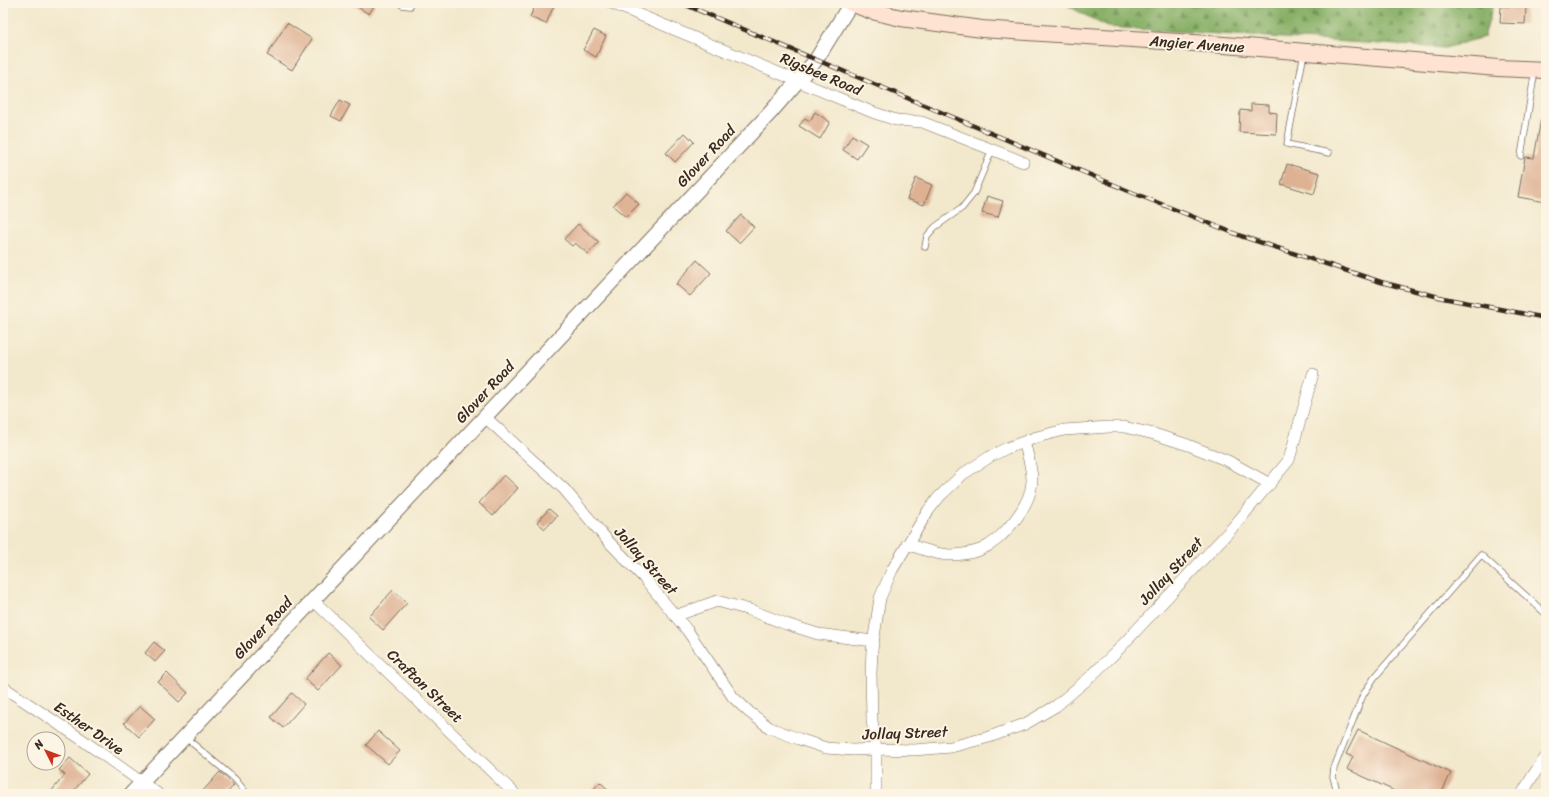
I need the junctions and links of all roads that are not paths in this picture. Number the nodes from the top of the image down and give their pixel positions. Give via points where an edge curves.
1 (400, 3) edge
2 (611, 3) edge
3 (851, 3) edge
4 (410, 6) dead end
5 (1304, 52) junction
6 (1540, 70) edge
7 (799, 81) junction
8 (992, 150) junction
9 (1329, 153) dead end
10 (1521, 156) dead end
11 (1023, 162) dead end
12 (926, 247) dead end
13 (1313, 374) dead end
14 (485, 417) junction
15 (1024, 442) junction
16 (1270, 484) junction
17 (908, 544) junction
18 (313, 600) junction
19 (1546, 614) edge
20 (676, 616) junction
21 (873, 641) junction
22 (3, 687) edge
23 (185, 737) junction
24 (876, 749) junction
25 (1546, 757) edge
26 (141, 783) junction
27 (131, 794) edge
28 (158, 794) edge
29 (247, 794) edge
30 (515, 794) edge
31 (876, 794) edge
32 (1338, 794) edge
33 (1522, 794) edge

1 - 4 lane
2 - 7 street, Rigsbee Road
3 - 5 main road, Angier Avenue via 901,18 982,30
3 - 7 street, Glover Road via 821,53
5 - 6 main road, Angier Avenue
5 - 9 lane via 1287,144
6 - 10 lane
7 - 8 street, Rigsbee Road via 872,112 896,120 922,122
7 - 14 street, Glover Road
8 - 11 street, Rigsbee Road
8 - 12 lane via 974,193 962,208 935,227 927,236
13 - 16 street, Jollay Street via 1290,460
14 - 18 street, Glover Road
14 - 20 street, Jollay Street via 564,489
15 - 16 street via 1064,430 1124,427 1209,452
15 - 17 street via 991,456 963,474 928,511
15 - 17 street via 1031,471 1030,495 1015,519 993,542 980,550 950,555
16 - 24 street, Jollay Street via 1116,652 1056,706 1024,724 951,747 914,750
17 - 21 street via 892,570 880,598
18 - 23 street, Glover Road
18 - 30 street, Crafton Street
19 - 32 lane via 1481,555 1374,678 1363,695 1334,768 1333,777
20 - 21 street via 717,601 818,634
20 - 24 street, Jollay Street via 733,697 770,728 826,748
21 - 24 street via 872,720
22 - 26 street, Esther Drive via 80,738
23 - 26 street, Glover Road
23 - 29 lane via 234,778
24 - 31 street
25 - 33 street
26 - 27 street, Glover Road
26 - 28 street, Esther Drive

